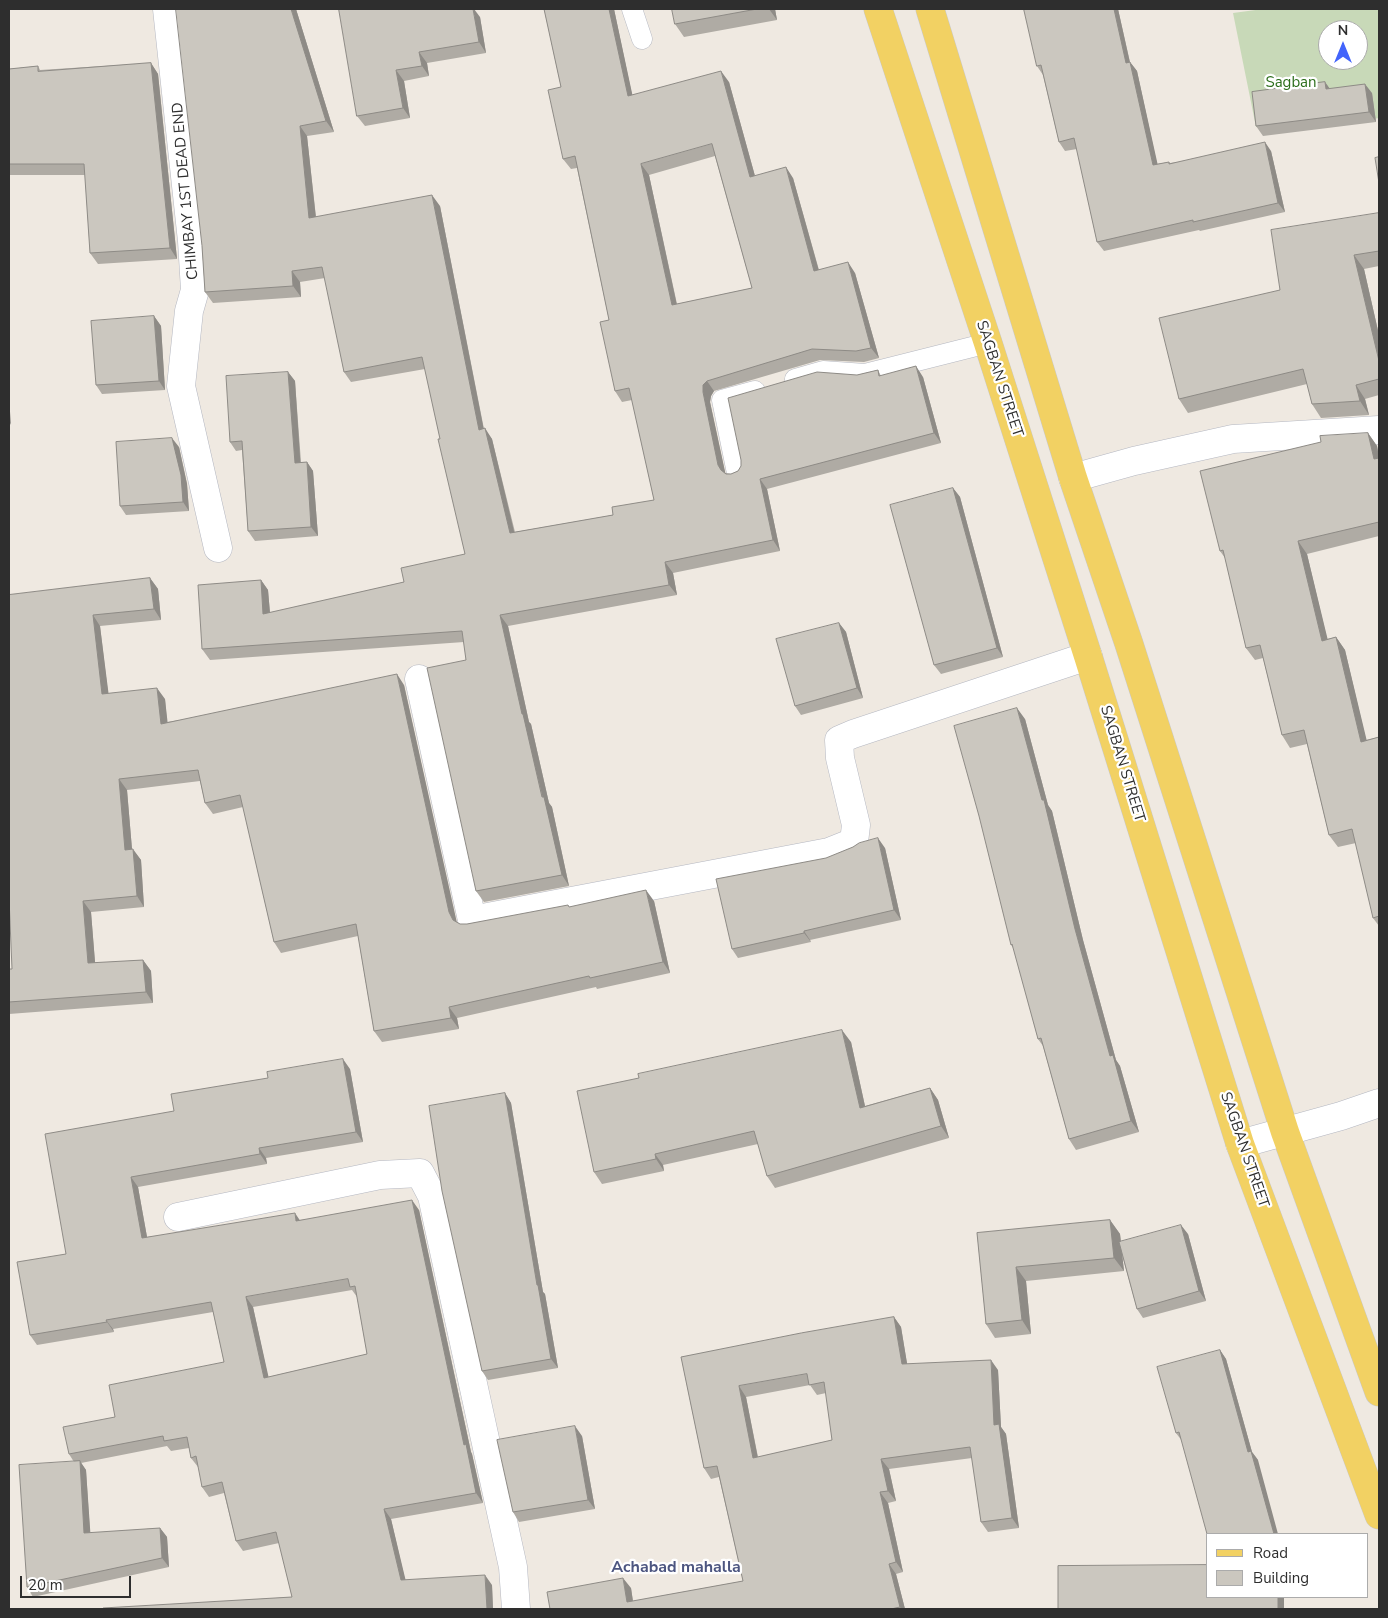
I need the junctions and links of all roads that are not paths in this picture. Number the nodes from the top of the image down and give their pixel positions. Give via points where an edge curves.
1 (167, 9) edge
2 (632, 9) edge
3 (878, 9) edge
4 (930, 9) edge
5 (642, 39) dead end
6 (988, 343) junction
7 (1379, 430) edge
8 (737, 472) edge
9 (1073, 478) junction
10 (218, 548) dead end
11 (1088, 656) junction
12 (419, 679) dead end
13 (1379, 1103) edge
14 (1285, 1132) junction
15 (1240, 1144) junction
16 (178, 1217) dead end
17 (1369, 1340) edge
18 (1379, 1392) edge
19 (1379, 1515) edge
20 (516, 1609) edge

1 - 10 street, CHIMBAY 1ST DEAD END via 195,290 189,311 181,386
2 - 5 lane
3 - 6 main road, SAGBAN STREET
4 - 9 main road
6 - 8 lane via 865,374 823,372 722,400
6 - 11 main road, SAGBAN STREET
7 - 9 street via 1232,439
9 - 14 main road
11 - 12 street via 840,740 840,758 856,826 854,842 829,852 472,920
11 - 15 main road, SAGBAN STREET
13 - 14 street
14 - 15 street
14 - 17 main road
15 - 19 main road, SAGBAN STREET
16 - 20 street via 380,1175 420,1173 432,1196 513,1567
17 - 18 main road

